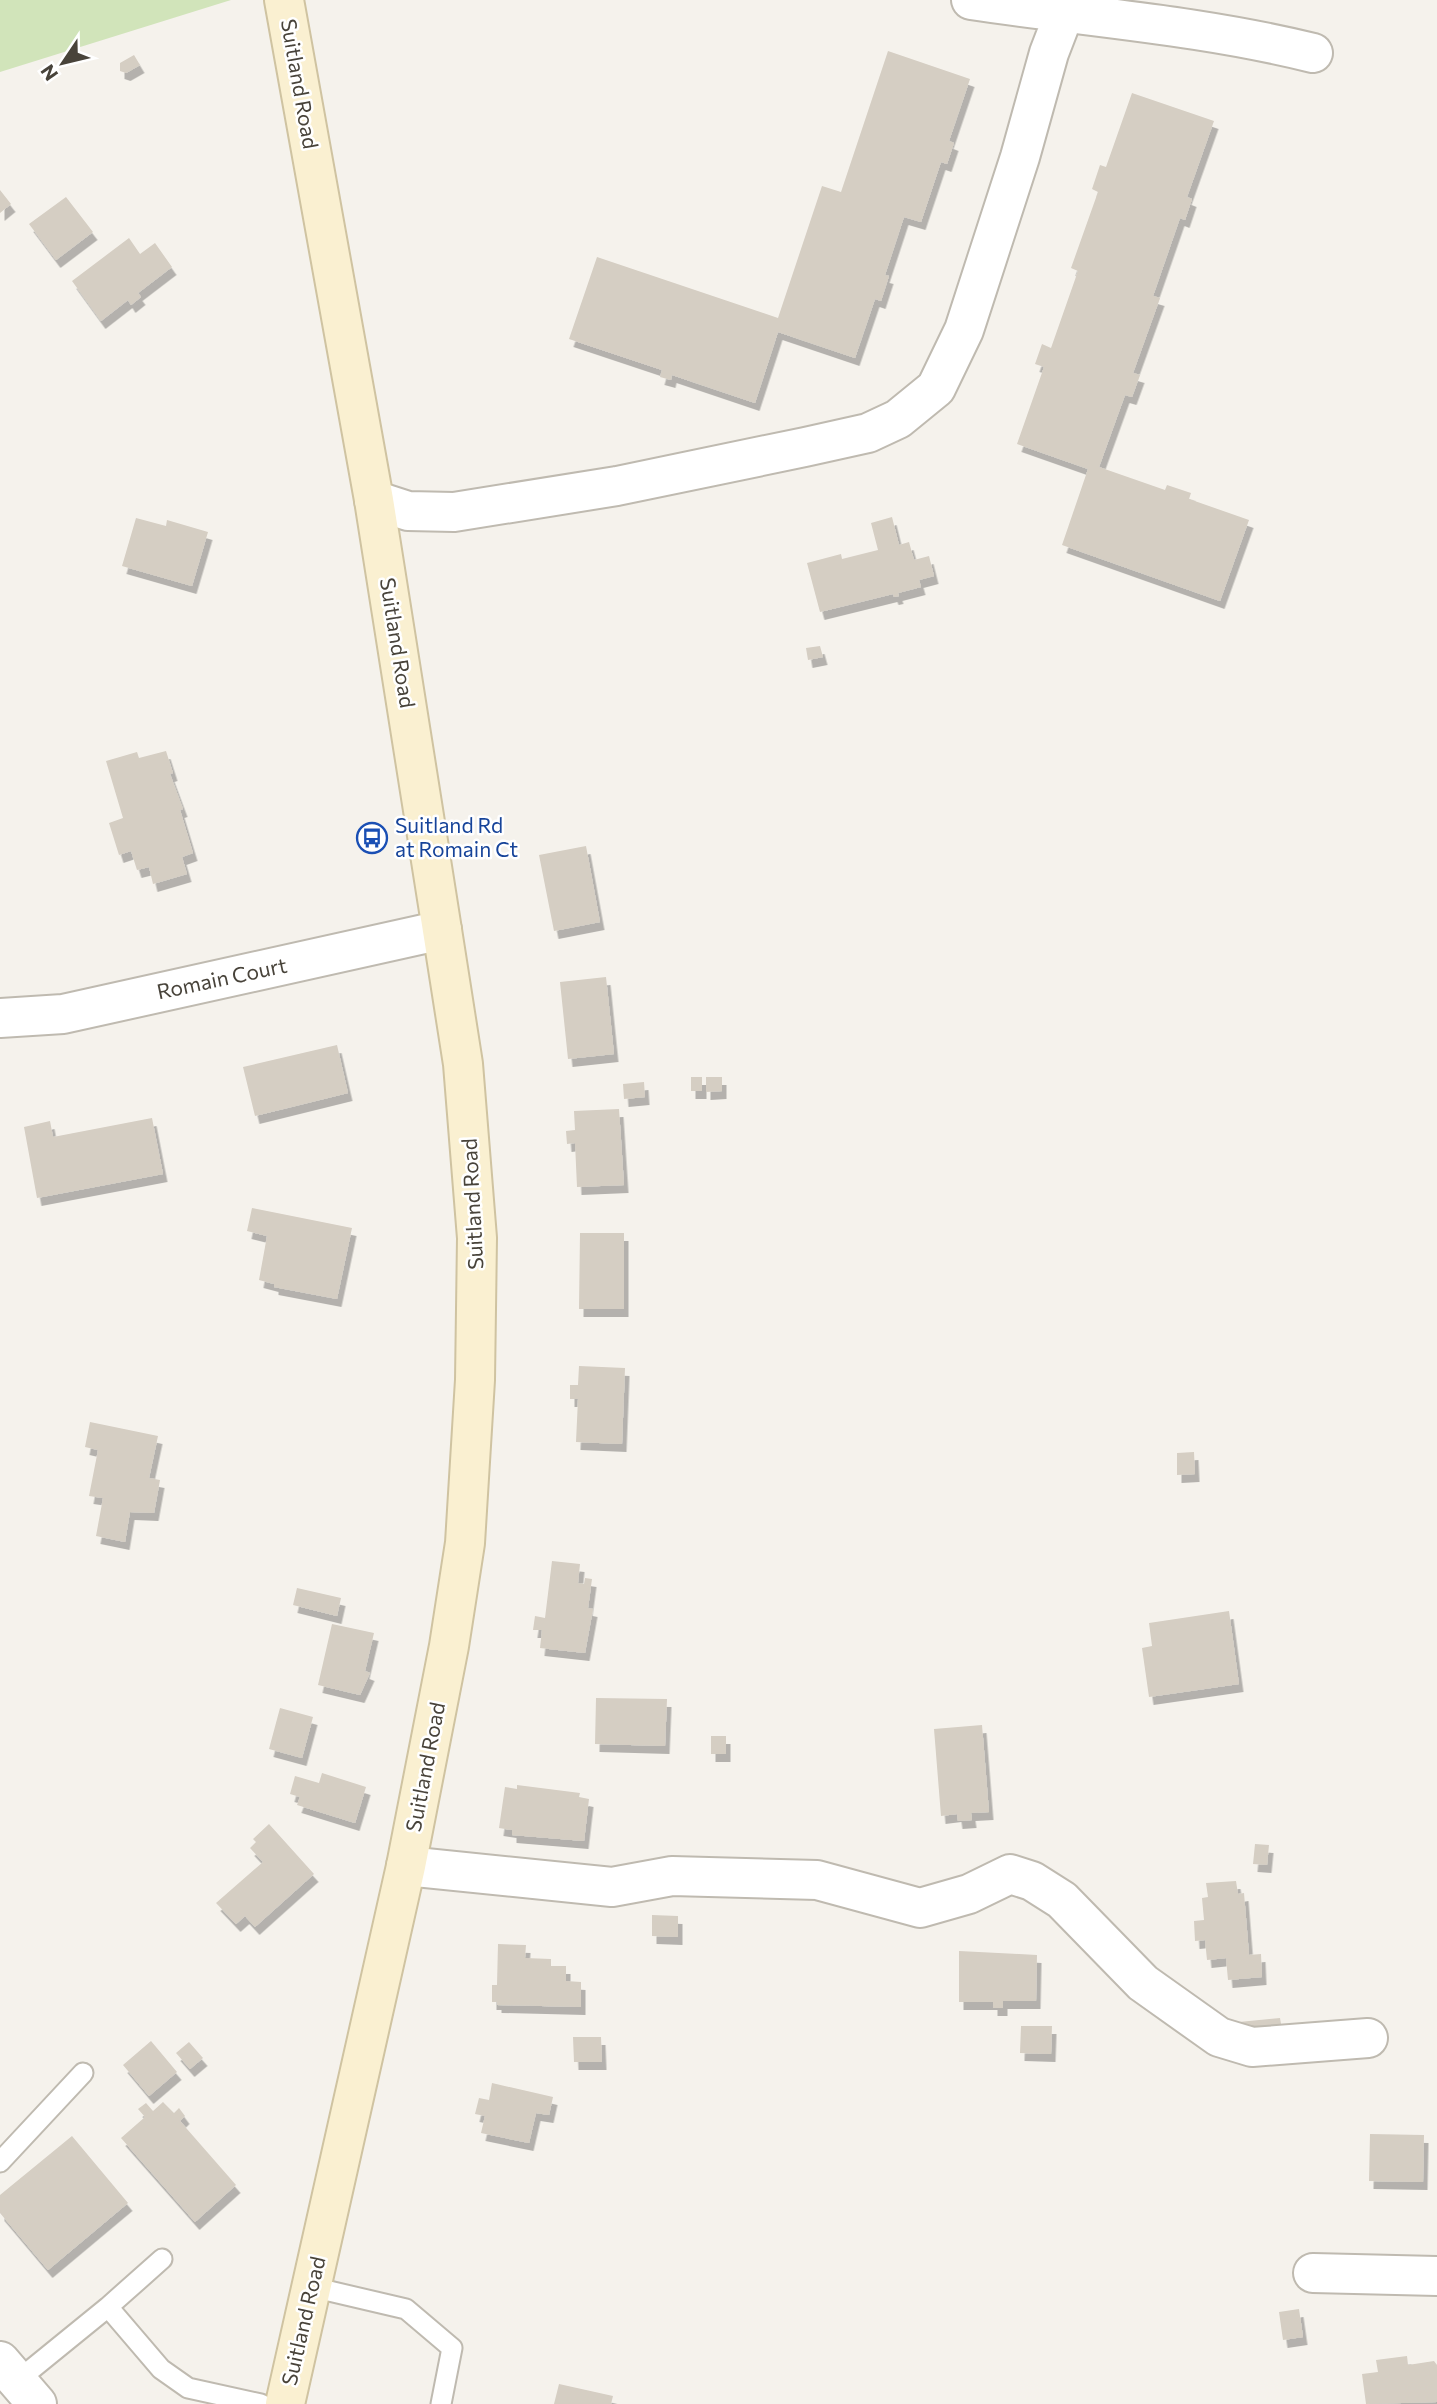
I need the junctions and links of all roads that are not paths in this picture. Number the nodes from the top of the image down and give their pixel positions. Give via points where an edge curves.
1 (284, 0) edge
2 (971, 0) edge
3 (1064, 14) junction
4 (1313, 53) dead end
5 (374, 500) junction
6 (442, 930) junction
7 (0, 1017) edge
8 (406, 1866) junction
9 (1368, 2038) dead end
10 (83, 2073) dead end
11 (0, 2162) edge
12 (162, 2259) dead end
13 (1313, 2273) dead end
14 (1437, 2276) edge
15 (312, 2287) junction
16 (108, 2307) junction
17 (18, 2382) edge
18 (261, 2404) edge
19 (285, 2404) edge
20 (441, 2404) edge

1 - 5 main road, Suitland Road
2 - 3 street
3 - 4 street via 1162,23
3 - 5 street via 964,330 936,388 898,419 869,433 805,447 617,486 454,512 408,510
5 - 6 main road, Suitland Road
6 - 7 street, Romain Court via 63,1014
6 - 8 main road, Suitland Road via 463,1064 477,1238 475,1380 465,1543 445,1672
8 - 9 street via 612,1887 672,1876 817,1880 919,1908 969,1894 1010,1874 1032,1881 1062,1900 1143,1983 1219,2037 1252,2046
8 - 15 main road, Suitland Road
10 - 11 lane
12 - 16 lane
13 - 14 street
15 - 19 main road, Suitland Road
15 - 20 lane via 406,2309 452,2348
16 - 17 lane
16 - 18 lane via 161,2368 188,2388

